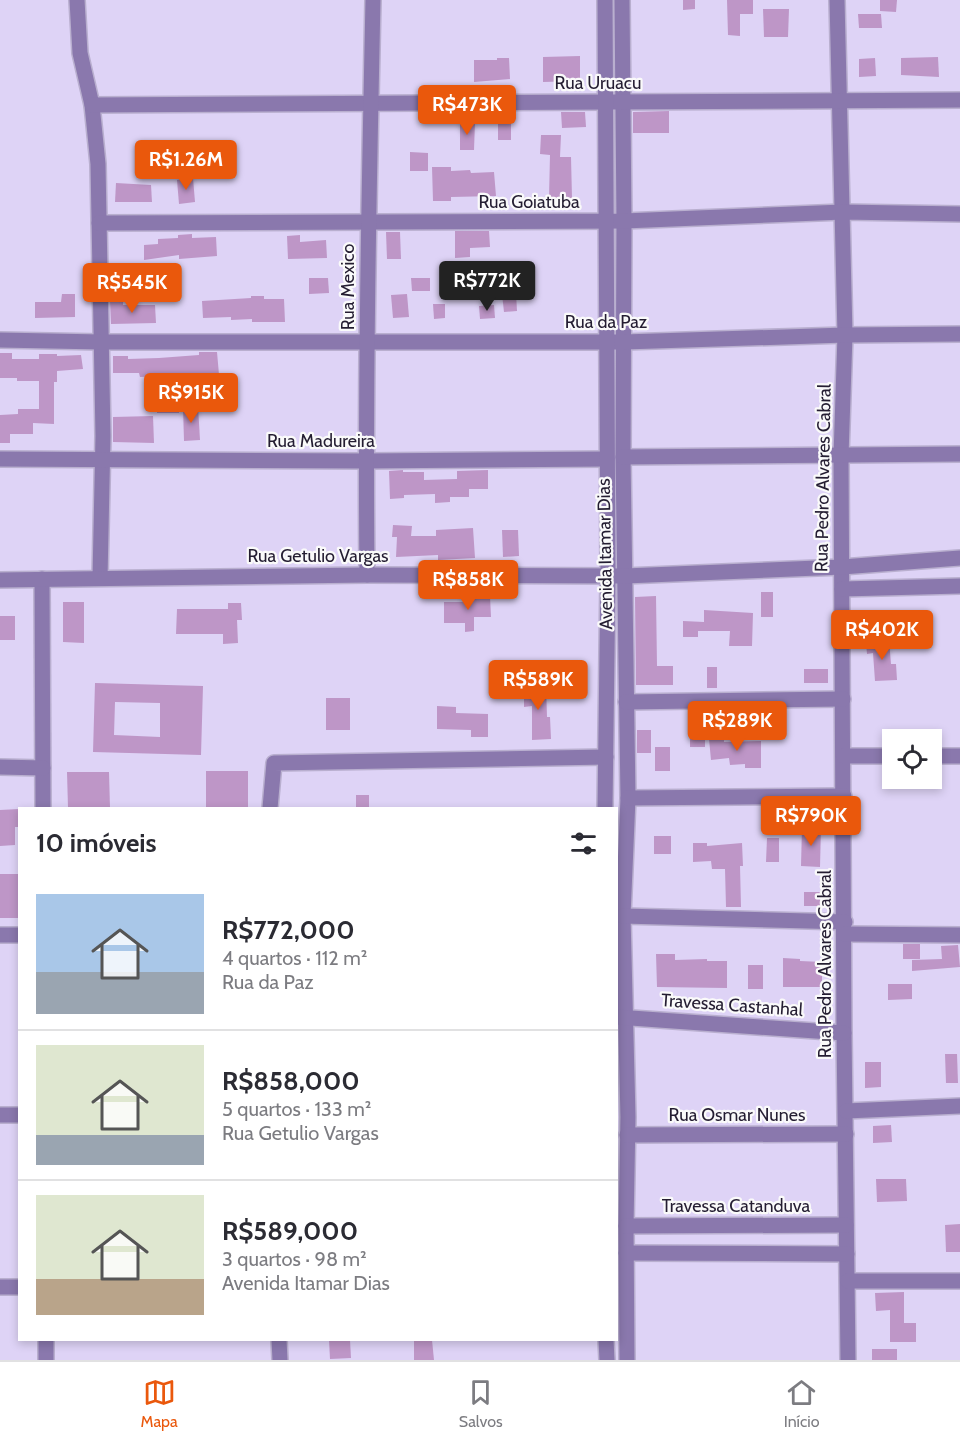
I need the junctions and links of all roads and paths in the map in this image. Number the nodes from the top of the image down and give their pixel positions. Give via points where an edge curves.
1 (77, 0) edge
2 (374, 0) edge
3 (605, 0) edge
4 (622, 0) edge
5 (837, 0) edge
6 (960, 100) edge
7 (838, 101) junction
8 (371, 102) junction
9 (623, 102) junction
10 (606, 103) junction
11 (92, 105) junction
12 (843, 212) junction
13 (960, 214) edge
14 (368, 221) junction
15 (606, 221) junction
16 (624, 221) junction
17 (99, 223) junction
18 (960, 334) edge
19 (845, 335) junction
20 (0, 340) edge
21 (101, 342) junction
22 (367, 342) junction
23 (607, 342) junction
24 (624, 342) junction
25 (960, 454) edge
26 (841, 456) junction
27 (624, 457) junction
28 (0, 459) edge
29 (102, 459) junction
30 (607, 459) junction
31 (366, 461) junction
32 (960, 558) edge
33 (842, 567) junction
34 (367, 575) junction
35 (608, 576) junction
36 (625, 576) junction
37 (100, 578) junction
38 (42, 579) junction
39 (0, 580) edge
40 (960, 586) edge
41 (842, 589) junction
42 (843, 699) junction
43 (626, 702) junction
44 (844, 756) junction
45 (882, 756) edge
46 (942, 756) edge
47 (960, 756) edge
48 (606, 757) junction
49 (0, 767) edge
50 (43, 768) junction
51 (843, 796) junction
52 (628, 798) junction
53 (43, 807) edge
54 (270, 807) edge
55 (605, 807) edge
56 (623, 916) junction
57 (845, 928) junction
58 (0, 935) edge
59 (18, 935) edge
60 (960, 935) edge
61 (621, 1017) edge
62 (844, 1033) junction
63 (960, 1106) edge
64 (846, 1111) junction
65 (0, 1115) edge
66 (18, 1115) edge
67 (622, 1117) edge
68 (846, 1134) junction
69 (627, 1135) junction
70 (846, 1225) junction
71 (626, 1226) junction
72 (626, 1253) junction
73 (847, 1254) junction
74 (848, 1281) junction
75 (960, 1281) edge
76 (0, 1287) edge
77 (18, 1287) edge
78 (46, 1341) edge
79 (279, 1341) edge
80 (606, 1341) edge
81 (46, 1360) edge
82 (280, 1360) edge
83 (607, 1360) edge
84 (627, 1360) edge
85 (848, 1360) edge

1 - 11 street via 80,53
2 - 8 street, Rua Mexico
3 - 10 street, Avenida Itamar Dias
4 - 9 street, Avenida Itamar Dias
5 - 7 street, Rua Pedro Alvares Cabral
6 - 7 street, Rua Uruacu
7 - 9 street, Rua Uruacu
7 - 12 street, Rua Pedro Alvares Cabral
8 - 10 street, Rua Uruacu
8 - 11 street, Rua Uruacu
8 - 14 street, Rua Mexico
9 - 10 street, Rua Uruacu
9 - 16 street, Avenida Itamar Dias
10 - 15 street, Avenida Itamar Dias
11 - 17 street
12 - 13 street, Rua Goiatuba
12 - 16 street, Rua Goiatuba
12 - 19 street, Rua Pedro Alvares Cabral
14 - 15 street, Rua Goiatuba
14 - 17 street, Rua Goiatuba
14 - 22 street, Rua Mexico
15 - 16 street, Rua Goiatuba
15 - 23 street, Avenida Itamar Dias
16 - 24 street, Avenida Itamar Dias
17 - 21 street
18 - 19 street, Rua da Paz
19 - 24 street, Rua da Paz
19 - 26 street, Rua Pedro Alvares Cabral
20 - 21 street, Rua da Paz
21 - 22 street, Rua da Paz
21 - 29 street
22 - 23 street, Rua da Paz
22 - 31 street, Rua Mexico
23 - 24 street, Rua da Paz
23 - 30 street, Avenida Itamar Dias
24 - 27 street, Avenida Itamar Dias
25 - 26 street
26 - 27 street
26 - 33 street, Rua Pedro Alvares Cabral
27 - 36 street, Avenida Itamar Dias
28 - 29 street, Rua Madureira
29 - 31 street, Rua Madureira
29 - 37 street
30 - 31 street, Rua Madureira
30 - 35 street, Avenida Itamar Dias
31 - 34 street, Rua Mexico
32 - 33 street, Rua Getulio Vargas
33 - 36 street, Rua Getulio Vargas
33 - 41 street, Rua Pedro Alvares Cabral
34 - 35 street, Rua Getulio Vargas
34 - 37 street, Rua Getulio Vargas
35 - 36 street, Rua Getulio Vargas
35 - 48 street, Avenida Itamar Dias
36 - 43 street, Avenida Itamar Dias
37 - 38 street, Rua Getulio Vargas
38 - 39 street, Rua Getulio Vargas
38 - 50 street
40 - 41 street
41 - 42 street, Rua Pedro Alvares Cabral
42 - 43 street
42 - 44 street, Rua Pedro Alvares Cabral
43 - 52 street, Avenida Itamar Dias
44 - 45 street
44 - 51 street, Rua Pedro Alvares Cabral
46 - 47 street
48 - 54 street via 274,763
48 - 55 street, Avenida Itamar Dias
49 - 50 street
50 - 53 street
51 - 52 street
51 - 57 street, Rua Pedro Alvares Cabral
52 - 56 street, Avenida Itamar Dias
56 - 57 street
56 - 61 street, Avenida Itamar Dias
57 - 60 street
57 - 62 street, Rua Pedro Alvares Cabral
58 - 59 street
61 - 62 street, Travessa Castanhal
61 - 67 street, Avenida Itamar Dias
62 - 64 street, Rua Pedro Alvares Cabral
63 - 64 street
64 - 68 street, Rua Pedro Alvares Cabral
65 - 66 street
67 - 69 street, Avenida Itamar Dias
68 - 69 street, Rua Osmar Nunes
68 - 70 street, Rua Pedro Alvares Cabral
69 - 71 street, Avenida Itamar Dias
70 - 71 street, Travessa Catanduva
70 - 73 street, Rua Pedro Alvares Cabral
71 - 72 street, Avenida Itamar Dias
72 - 73 street
72 - 84 street, Avenida Itamar Dias
73 - 74 street, Rua Pedro Alvares Cabral
74 - 75 street
74 - 85 street, Rua Pedro Alvares Cabral
76 - 77 street
78 - 81 street
79 - 82 street
80 - 83 street

